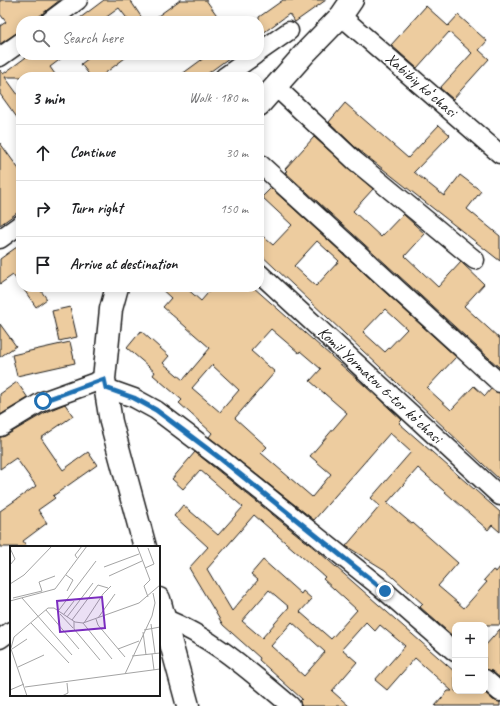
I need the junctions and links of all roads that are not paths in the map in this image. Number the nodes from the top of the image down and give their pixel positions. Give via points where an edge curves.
1 (78, 0) edge
2 (347, 8) edge
3 (57, 16) edge
4 (289, 31) dead end
5 (16, 46) edge
6 (264, 48) edge
7 (0, 58) edge
8 (248, 60) edge
9 (231, 72) edge
10 (276, 87) junction
11 (264, 100) edge
12 (500, 154) edge
13 (264, 168) edge
14 (16, 228) edge
15 (0, 239) edge
16 (475, 260) dead end
17 (264, 279) edge
18 (116, 292) edge
19 (500, 383) edge
20 (105, 384) junction
21 (0, 427) edge
22 (500, 496) edge
23 (145, 546) edge
24 (162, 608) edge
25 (10, 631) edge
26 (0, 639) edge
27 (452, 649) edge
28 (488, 682) edge
29 (500, 692) edge
30 (188, 706) edge
31 (290, 706) edge

1 - 3 street
2 - 10 street
2 - 12 street, Xabibiy koʻchasi
4 - 6 street
5 - 7 street
8 - 9 street
10 - 11 street
10 - 16 street via 355,161
13 - 19 street
14 - 15 street
17 - 22 street, Komil Yormatov 6-tor koʻchasi
18 - 20 street via 111,309
20 - 21 street via 43,401
20 - 23 street via 111,422
20 - 27 street via 156,410 385,591
24 - 30 street
24 - 31 street via 212,642
25 - 26 street
28 - 29 street

